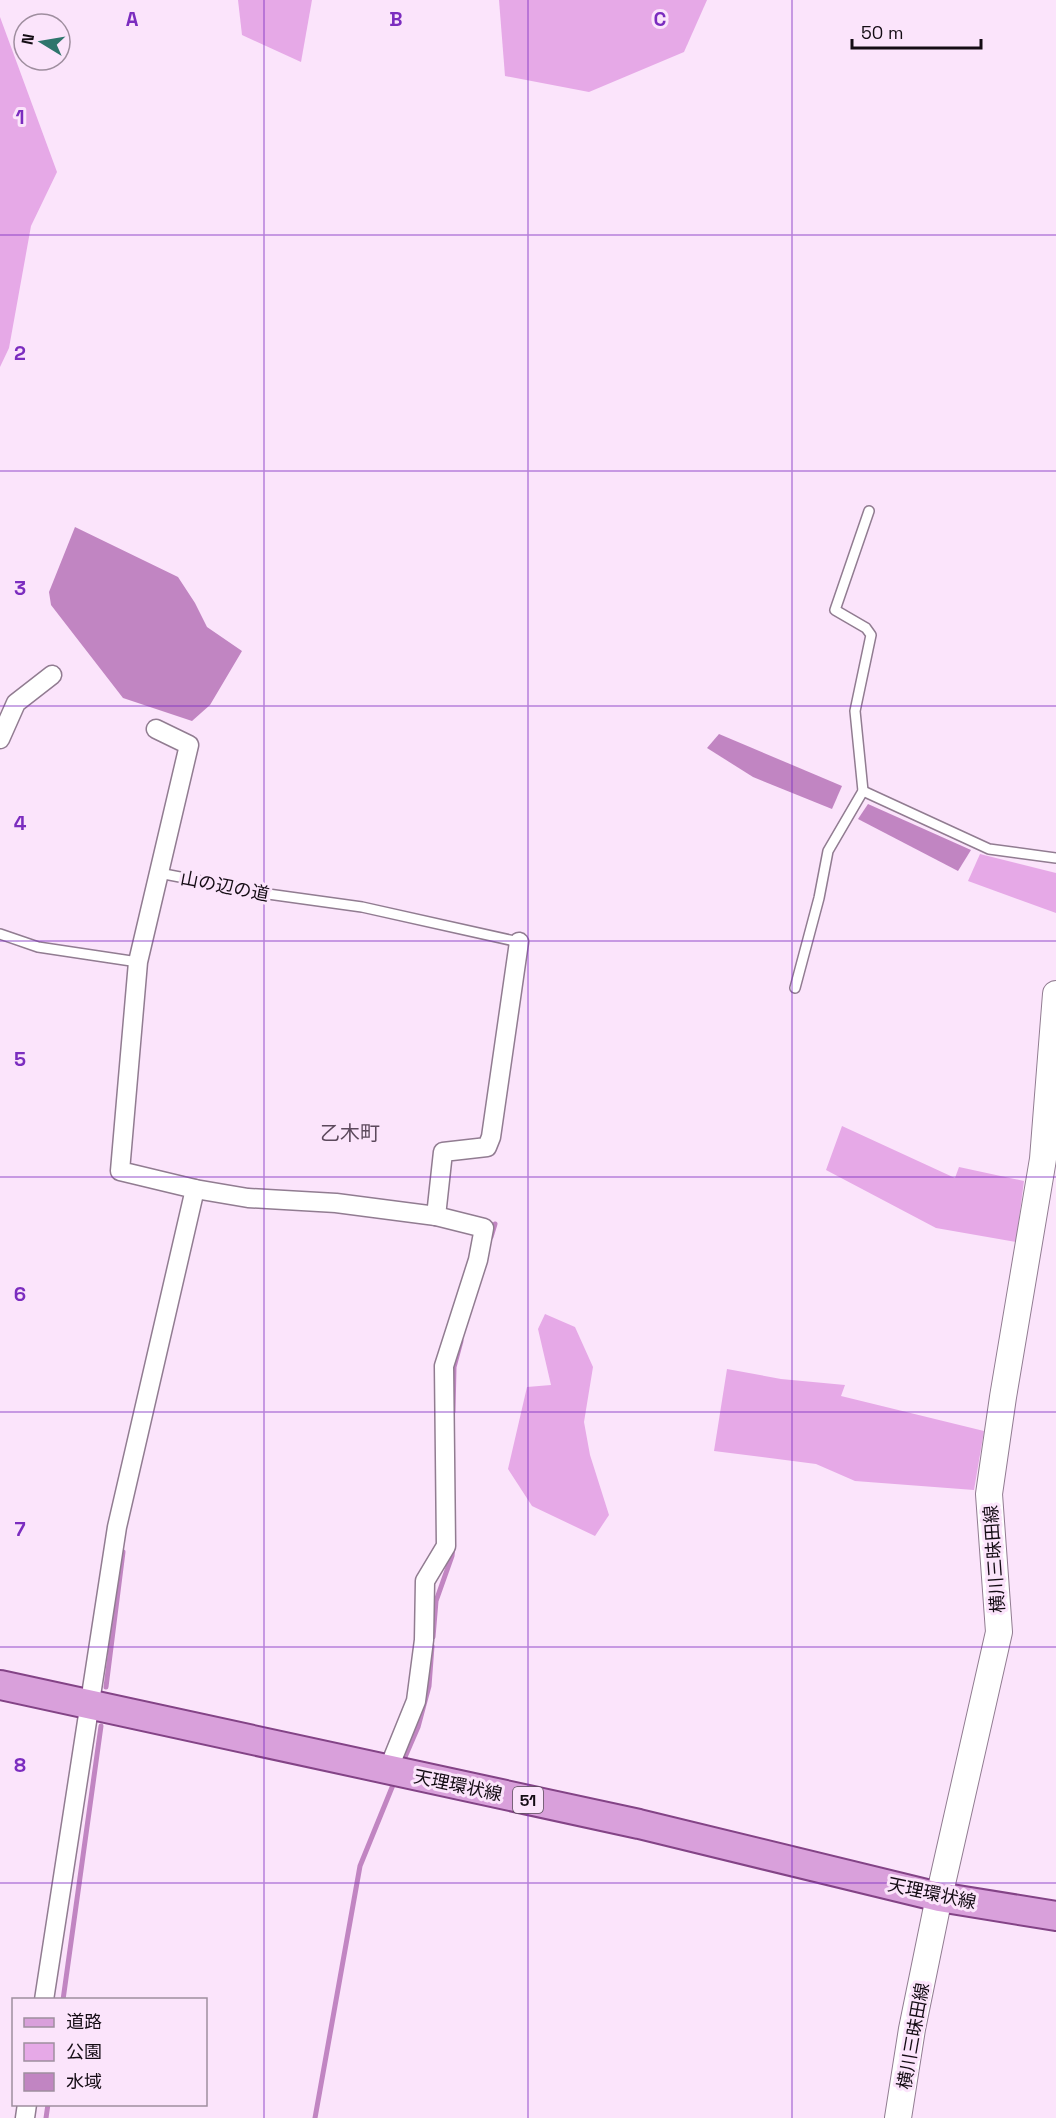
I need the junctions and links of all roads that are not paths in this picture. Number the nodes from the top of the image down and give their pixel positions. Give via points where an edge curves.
1 (869, 511) dead end
2 (52, 675) dead end
3 (156, 729) dead end
4 (0, 739) edge
5 (863, 791) junction
6 (1056, 858) edge
7 (159, 873) junction
8 (0, 934) edge
9 (519, 942) joint
10 (138, 962) junction
11 (795, 988) dead end
12 (1056, 994) edge
13 (195, 1189) junction
14 (436, 1216) junction
15 (0, 1685) edge
16 (90, 1705) junction
17 (387, 1770) junction
18 (939, 1897) junction
19 (1056, 1916) edge
20 (44, 1998) edge
21 (898, 2118) edge

1 - 5 lane via 835,610 871,635 855,711
2 - 4 street via 16,704
3 - 7 street via 189,745
5 - 6 lane via 989,849
5 - 11 lane via 828,850
7 - 9 lane, 山の辺の道 via 362,907
7 - 10 street, 山の辺の道
8 - 10 lane via 38,947
9 - 14 street via 488,1147 443,1152
10 - 13 street, 山の辺の道 via 120,1171
12 - 18 main road, 横川三昧田線 via 1043,1160 989,1494 999,1632
13 - 14 street via 248,1198 336,1203
13 - 16 street via 117,1527
14 - 17 street via 484,1228 478,1260 444,1366 446,1546 425,1581 424,1640 416,1701
15 - 16 main road, 天理環状線 / 51
16 - 17 main road, 天理環状線 / 51
16 - 20 street
17 - 18 main road, 天理環状線 / 51 via 639,1824
18 - 19 main road, 天理環状線 / 51
18 - 21 main road, 横川三昧田線

